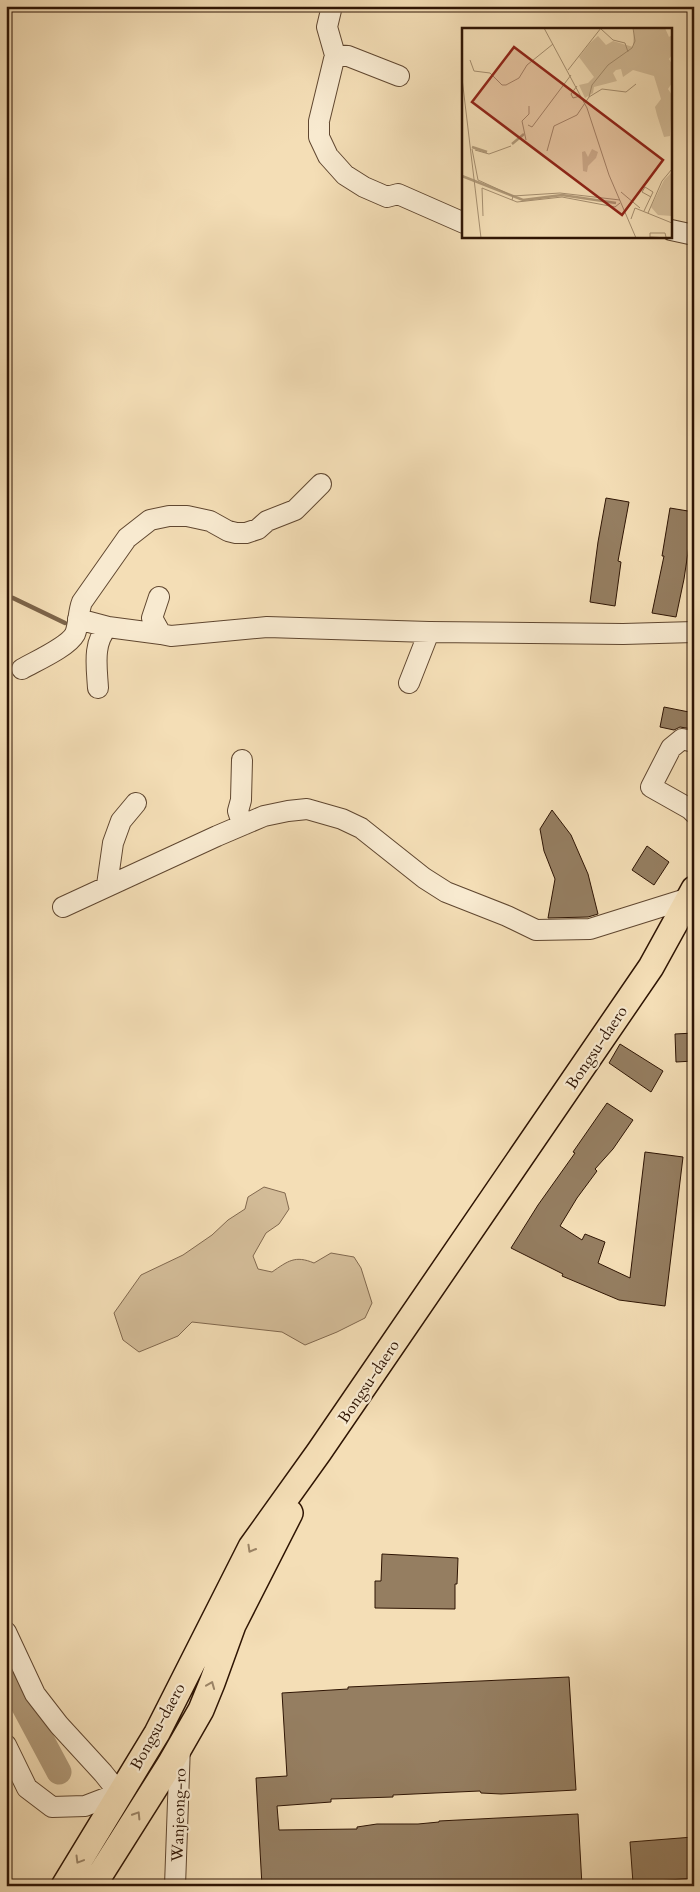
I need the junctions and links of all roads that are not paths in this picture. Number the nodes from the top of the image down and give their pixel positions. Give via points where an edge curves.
1 (332, 6) edge
2 (335, 55) junction
3 (399, 76) dead end
4 (462, 222) edge
5 (672, 230) edge
6 (694, 235) edge
7 (321, 484) dead end
8 (159, 597) dead end
9 (78, 619) junction
10 (108, 627) junction
11 (429, 632) junction
12 (694, 632) edge
13 (160, 634) junction
14 (22, 670) dead end
15 (409, 683) dead end
16 (98, 688) dead end
17 (694, 742) edge
18 (242, 760) dead end
19 (136, 803) dead end
20 (694, 813) edge
21 (245, 824) junction
22 (107, 885) junction
23 (692, 895) edge
24 (62, 907) dead end
25 (319, 1452) junction
26 (6, 1632) edge
27 (205, 1638) junction
28 (6, 1744) edge
29 (180, 1744) junction
30 (119, 1793) junction
31 (97, 1830) junction
32 (116, 1849) junction
33 (64, 1886) edge
34 (93, 1886) edge
35 (175, 1886) edge

1 - 2 street via 327,27
2 - 3 street via 348,56
2 - 4 street via 319,121 319,137 328,156 345,175 376,193 387,197 398,194
5 - 6 street
7 - 9 street via 295,510 246,533 236,533 210,521 187,516 150,520 127,538 82,602
8 - 13 street via 152,618
9 - 10 street
9 - 14 street via 75,633 68,643
10 - 13 street
10 - 16 street via 101,636 97,653
11 - 12 street
11 - 13 street via 267,627 170,636
11 - 15 street
17 - 20 street via 682,739 672,748 651,787
18 - 21 street via 238,811
19 - 22 street via 121,821 113,843
21 - 22 street
21 - 23 street via 264,816 307,810 342,819 361,828 446,892 536,930 590,929
22 - 24 street
23 - 25 main road, Bongsu-daero via 650,966
25 -> 27 main road, Bongsu-daero via 251,1547
29 -> 25 main road, Bongsu-daero via 200,1710 233,1625
26 - 30 street via 35,1694
27 - 29 main road via 186,1703
27 - 30 main road, Bongsu-daero via 156,1733
28 - 30 street via 27,1788 52,1807 85,1806
32 -> 29 main road, Bongsu-daero
29 - 35 street, Wanjeong-ro
30 - 31 main road, Bongsu-daero
31 - 32 main road via 109,1827 114,1832
31 -> 33 main road, Bongsu-daero
32 - 34 main road, Bongsu-daero

